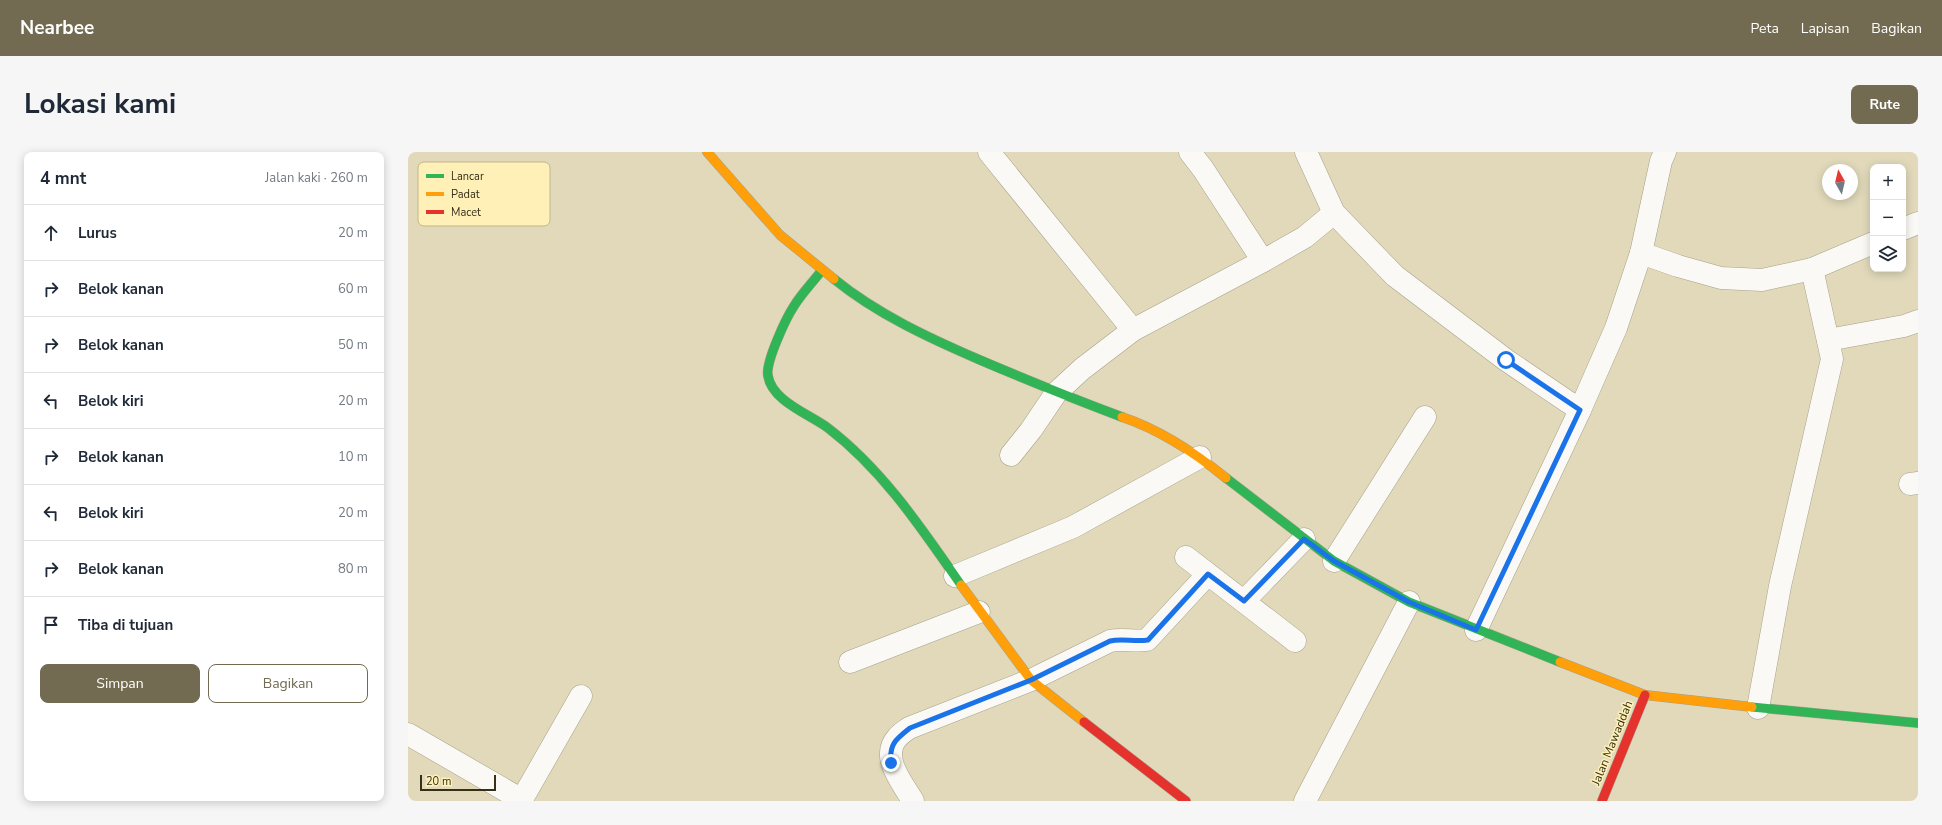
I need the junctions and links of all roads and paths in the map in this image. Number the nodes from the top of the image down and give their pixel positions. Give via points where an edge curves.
1 (707, 152) edge
2 (989, 152) edge
3 (1190, 152) edge
4 (1306, 152) edge
5 (1665, 152) edge
6 (1334, 213) junction
7 (1918, 223) edge
8 (1906, 228) edge
9 (1870, 243) edge
10 (1641, 253) junction
11 (1263, 261) junction
12 (822, 270) junction
13 (1812, 270) junction
14 (1918, 321) edge
15 (1133, 330) junction
16 (1828, 340) junction
17 (1056, 394) junction
18 (1580, 410) junction
19 (1425, 417) dead end
20 (1011, 455) dead end
21 (1200, 457) junction
22 (1304, 539) junction
23 (1186, 557) dead end
24 (1334, 561) junction
25 (1208, 574) junction
26 (955, 576) junction
27 (1244, 601) junction
28 (1409, 602) junction
29 (979, 612) junction
30 (1476, 630) junction
31 (1295, 641) dead end
32 (850, 662) dead end
33 (1031, 680) junction
34 (1645, 695) junction
35 (581, 696) dead end
36 (1758, 708) junction
37 (1918, 723) edge
38 (408, 734) edge
39 (521, 800) edge
40 (913, 801) edge
41 (1186, 801) edge
42 (1305, 801) edge
43 (1602, 801) edge

1 - 12 street via 780,235
2 - 15 street
3 - 11 street
4 - 6 street
5 - 10 street
6 - 11 street via 1305,237
6 - 18 street via 1395,276 1483,343
7 - 8 street
9 - 13 street
10 - 13 street via 1721,278 1762,280
10 - 18 street via 1616,328
11 - 15 street
12 - 17 street via 856,297 934,340
12 - 26 street via 793,307 772,352 767,374 770,387 780,398 828,428 879,475
13 - 16 street
14 - 16 street via 1904,326
15 - 17 street via 1082,369
16 - 36 street via 1832,359 1780,586
17 - 20 street
17 - 21 street via 1143,424
18 - 30 street
19 - 24 street
21 - 22 street
21 - 26 street via 1073,527
22 - 24 street
22 - 27 street
23 - 25 street
24 - 28 street
25 - 27 street
25 - 33 street via 1148,640 1110,641
26 - 29 street
27 - 31 street
28 - 30 street
28 - 42 street
29 - 32 street
29 - 33 street
30 - 34 street
33 - 40 street via 916,726 896,738 890,753 891,763
33 - 41 street
34 - 36 street
34 - 43 street, Jalan Mawaddah
35 - 39 street
36 - 37 street
38 - 39 street

